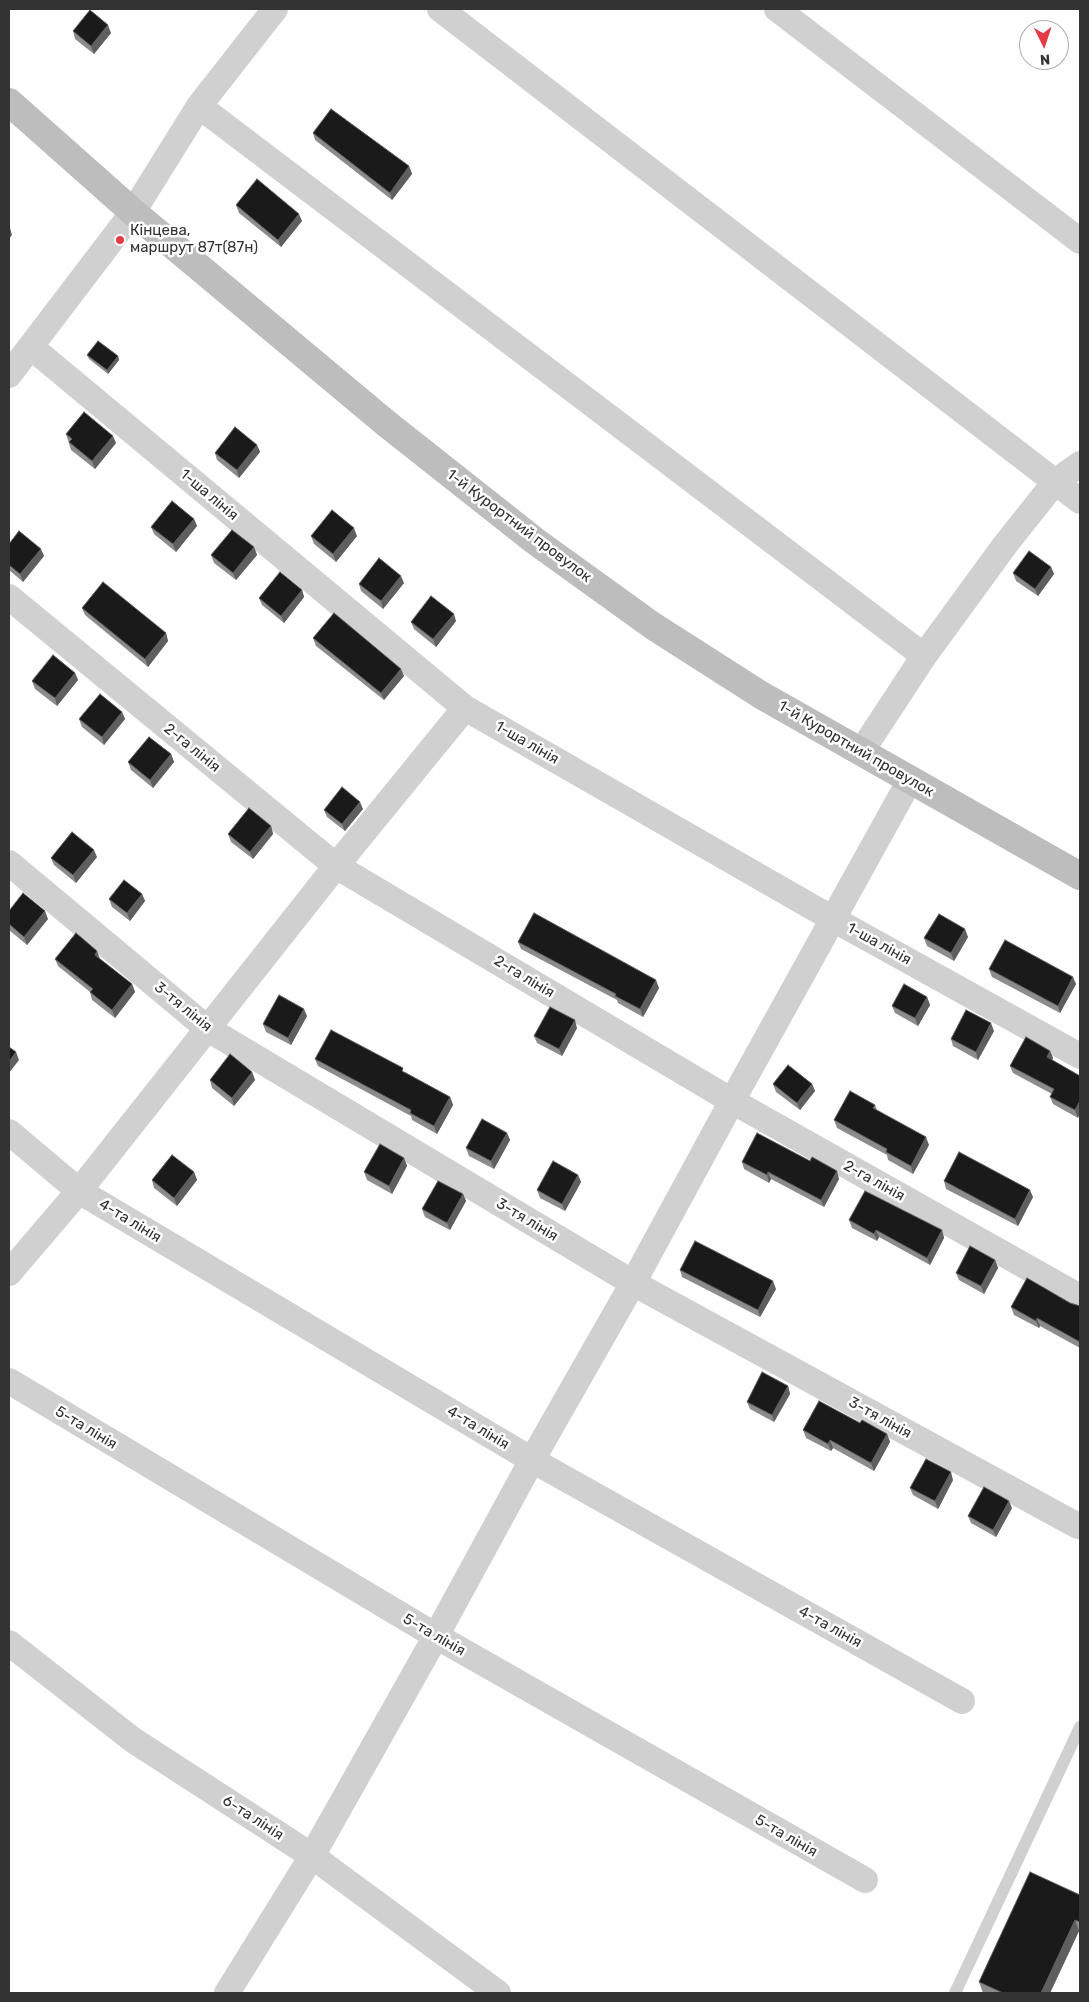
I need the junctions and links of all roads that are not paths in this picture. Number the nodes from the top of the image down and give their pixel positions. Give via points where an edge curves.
1 (275, 9) edge
2 (440, 9) edge
3 (777, 9) edge
4 (9, 102) edge
5 (199, 106) junction
6 (133, 212) junction
7 (1080, 241) edge
8 (31, 347) junction
9 (9, 375) edge
10 (1080, 464) edge
11 (1055, 482) junction
12 (1080, 501) edge
13 (9, 598) edge
14 (924, 656) junction
15 (465, 708) junction
16 (861, 752) junction
17 (910, 780) junction
18 (9, 864) edge
19 (336, 866) junction
20 (1080, 876) edge
21 (833, 919) junction
22 (208, 1029) junction
23 (1080, 1056) edge
24 (732, 1101) junction
25 (9, 1132) edge
26 (79, 1191) junction
27 (9, 1273) edge
28 (633, 1283) junction
29 (1080, 1297) edge
30 (9, 1381) edge
31 (532, 1460) junction
32 (1079, 1525) edge
33 (436, 1636) junction
34 (9, 1643) edge
35 (962, 1701) dead end
36 (1080, 1727) edge
37 (312, 1856) junction
38 (865, 1880) dead end
39 (227, 1993) edge
40 (498, 1993) edge
41 (955, 1993) edge

1 - 5 street
2 - 11 street
3 - 7 street
4 - 6 street, 1-й Курортний провулок
5 - 6 street
5 - 14 street
6 - 8 street
6 - 16 street, 1-й Курортний провулок via 380,418 535,541 661,632 761,695
8 - 9 street
8 - 15 street, 1-ша лінія
10 - 11 street
11 - 12 street
11 - 14 street
13 - 19 street, 2-га лінія
14 - 16 street
15 - 19 street
15 - 21 street, 1-ша лінія
16 - 17 street, 1-й Курортний провулок
17 - 20 street, 1-й Курортний провулок
17 - 21 street
18 - 22 street, 3-тя лінія
19 - 22 street
19 - 24 street, 2-га лінія
21 - 23 street, 1-ша лінія
21 - 24 street
22 - 26 street
22 - 28 street, 3-тя лінія
24 - 28 street
24 - 29 street, 2-га лінія
25 - 26 street, 4-та лінія
26 - 27 street
26 - 31 street, 4-та лінія
28 - 31 street
28 - 32 street, 3-тя лінія
30 - 33 street, 5-та лінія
31 - 33 street
31 - 35 street, 4-та лінія
33 - 37 street
33 - 38 street, 5-та лінія
34 - 37 street, 6-та лінія via 134,1740
36 - 41 lane
37 - 39 street
37 - 40 street, 6-та лінія

